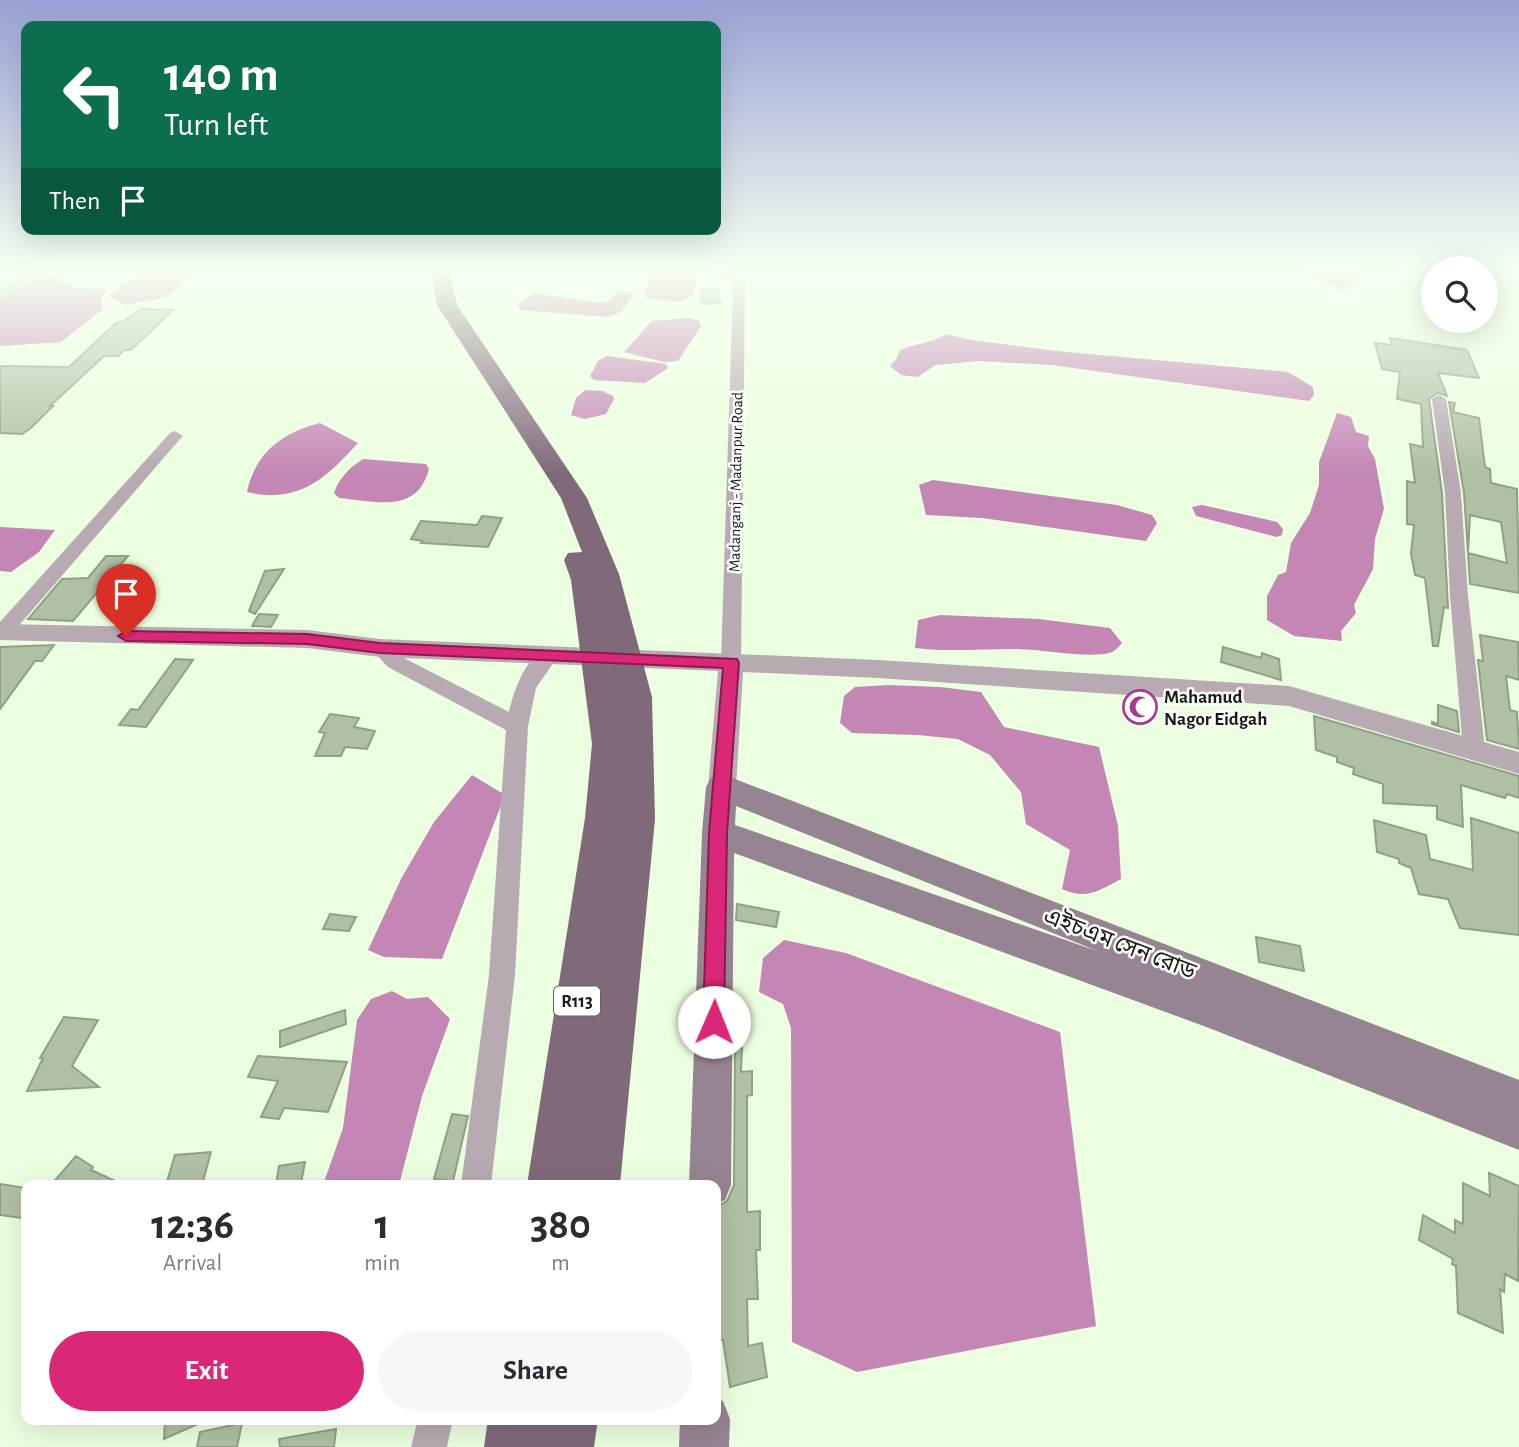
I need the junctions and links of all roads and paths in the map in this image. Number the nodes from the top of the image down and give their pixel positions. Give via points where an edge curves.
1 (451, 339) edge
2 (469, 339) edge
3 (738, 339) edge
4 (1438, 399) dead end
5 (175, 436) dead end
6 (1, 632) edge
7 (380, 648) junction
8 (548, 656) junction
9 (731, 663) junction
10 (620, 698) junction
11 (517, 726) junction
12 (1474, 750) junction
13 (1519, 763) edge
14 (722, 787) junction
15 (620, 818) junction
16 (718, 833) junction
17 (1519, 1100) edge
18 (1519, 1129) edge
19 (477, 1180) edge
20 (552, 1180) edge
21 (596, 1180) edge
22 (710, 1180) edge
23 (434, 1425) edge
24 (515, 1425) edge
25 (568, 1425) edge
26 (705, 1425) edge
27 (429, 1447) edge
28 (512, 1447) edge
29 (566, 1447) edge
30 (704, 1447) edge

1 - 10 main road via 559,502
2 - 10 main road via 573,498 605,575
3 - 9 street, Madanganj - Madanpur Road
4 - 12 street via 1453,493
5 - 6 street
6 - 7 street via 307,639
7 - 8 street
7 - 11 street via 395,662
8 - 9 street
8 - 11 street via 531,673 522,691
9 - 12 street via 1289,696
9 - 14 street
10 - 15 main road via 609,744
11 - 19 street via 502,975
12 - 13 street
14 - 16 main road
14 - 17 main road, এইচএম সেন রোড
15 - 20 main road, R113
15 - 21 main road, R113
16 - 18 main road, এইচএম সেন রোড via 1209,1009
16 - 22 main road
23 - 27 street
24 - 28 main road
25 - 29 main road
26 - 30 main road

